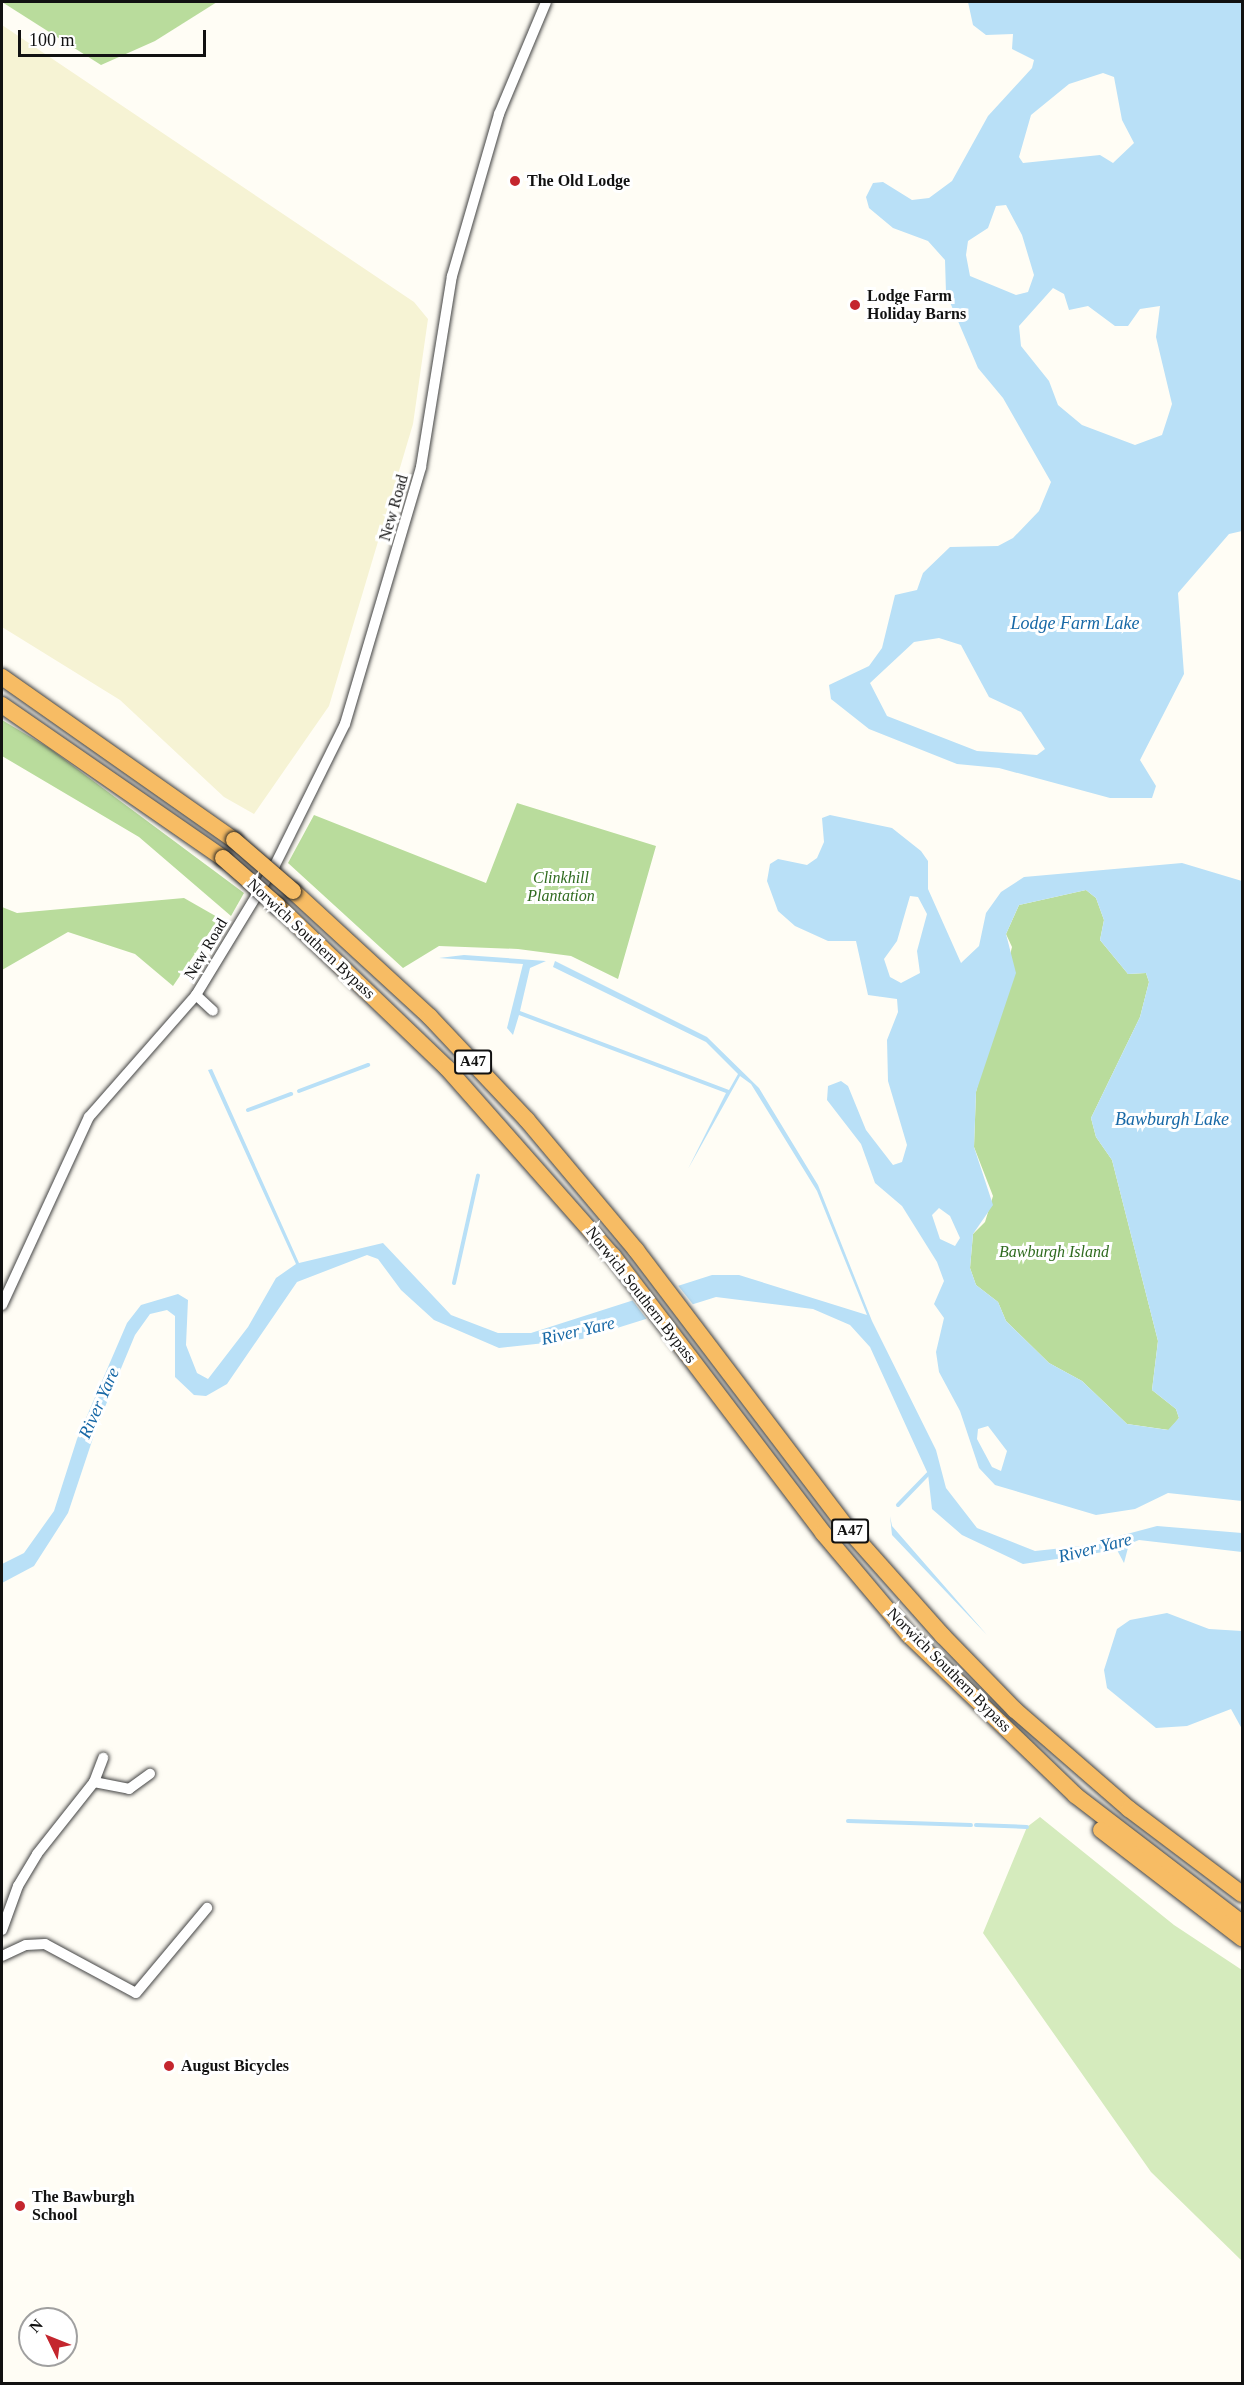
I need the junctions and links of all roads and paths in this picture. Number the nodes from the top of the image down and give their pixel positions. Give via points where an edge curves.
1 (546, 2) edge
2 (2, 677) edge
3 (2, 705) edge
4 (196, 995) junction
5 (213, 1011) dead end
6 (2, 1305) edge
7 (909, 1635) junction
8 (1015, 1710) junction
9 (103, 1758) dead end
10 (150, 1774) dead end
11 (94, 1782) junction
12 (1242, 1880) edge
13 (1242, 1894) edge
14 (207, 1908) dead end
15 (1242, 1923) edge
16 (2, 1930) edge
17 (1242, 1938) edge
18 (2, 1956) edge

1 - 4 street, New Road via 499,114 452,276 421,467 345,724 275,865
2 - 8 highway, Norwich Southern Bypass / A47, bridge via 234,840 483,1072 636,1250 847,1528
3 - 7 highway, Norwich Southern Bypass / A47, bridge via 223,858 447,1068 613,1256 823,1533
4 - 5 street, New Road
4 - 6 street, New Road via 89,1117
7 - 15 highway, Norwich Southern Bypass / A47 via 1075,1795
7 - 17 highway, A47 via 1047,1781 1118,1845
8 - 12 highway, A47
8 - 13 highway, Norwich Southern Bypass / A47 via 1128,1809
9 - 11 street
10 - 11 street via 129,1789
11 - 16 street via 27,1870
14 - 18 street via 136,1993 45,1944 26,1944

